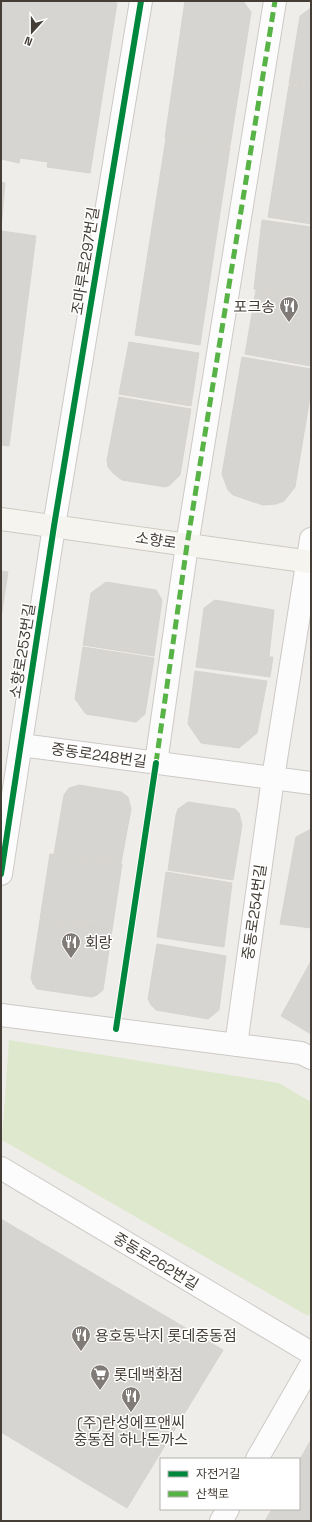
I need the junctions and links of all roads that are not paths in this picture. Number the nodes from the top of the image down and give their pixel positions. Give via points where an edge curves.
1 (141, 1) edge
2 (275, 1) edge
3 (1, 519) edge
4 (54, 526) junction
5 (311, 539) edge
6 (187, 545) junction
7 (309, 562) edge
8 (21, 745) junction
9 (156, 763) junction
10 (273, 778) junction
11 (311, 783) edge
12 (1, 874) edge
13 (1, 1015) edge
14 (236, 1045) junction
15 (311, 1058) edge
16 (1, 1168) edge
17 (311, 1353) edge
18 (311, 1365) edge
19 (258, 1458) edge
20 (227, 1510) edge
21 (221, 1521) edge

1 - 4 street, 조마루로297번길
2 - 6 street
3 - 4 street, 소향로
4 - 6 street, 소향로
4 - 8 street, 소향로253번길
5 - 7 street
6 - 7 street, 소향로
6 - 9 street
7 - 10 street
8 - 9 street, 중동로248번길
8 - 12 street, 소향로253번길
9 - 10 street, 중동로248번길
10 - 11 street, 중동로248번길
10 - 14 street, 중동로254번길
13 - 14 street
14 - 15 street via 301,1053
16 - 17 street, 중동로262번길
18 - 19 street
20 - 21 street

